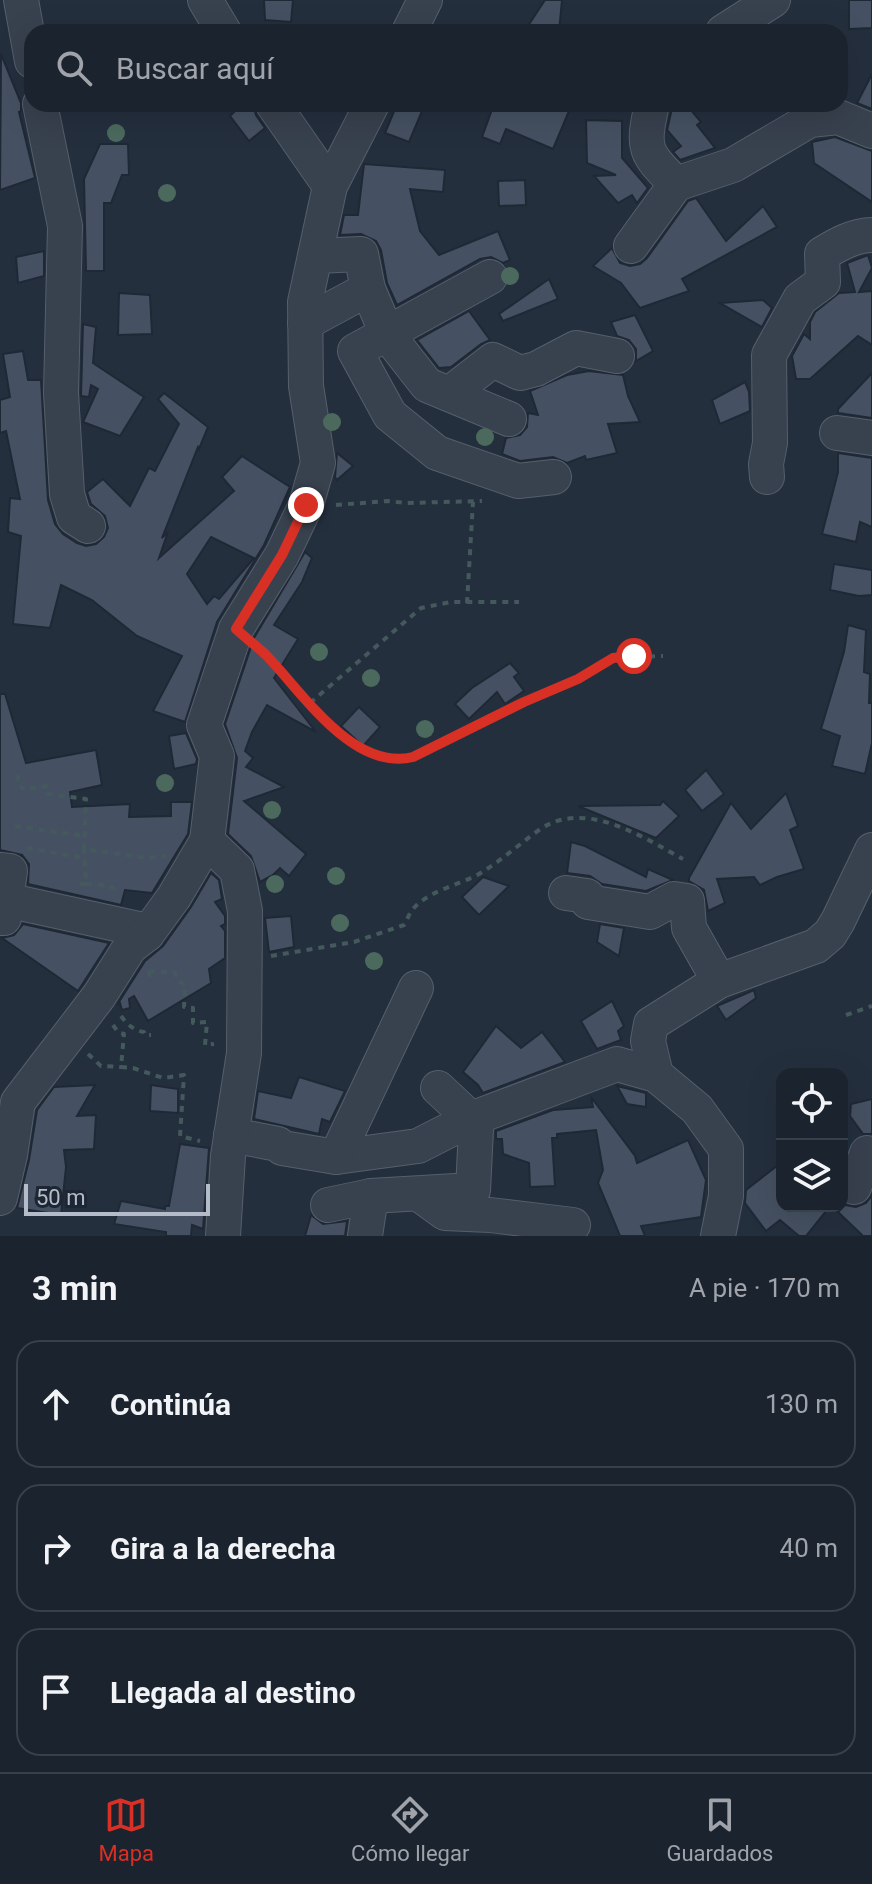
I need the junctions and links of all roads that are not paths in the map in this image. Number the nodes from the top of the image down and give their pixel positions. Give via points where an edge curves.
1 (21, 0) edge
2 (205, 0) edge
3 (425, 0) edge
4 (773, 0) edge
5 (25, 24) edge
6 (219, 24) edge
7 (413, 24) edge
8 (736, 24) edge
9 (42, 112) edge
10 (279, 112) edge
11 (368, 112) edge
12 (650, 112) edge
13 (872, 131) edge
14 (676, 184) junction
15 (330, 186) junction
16 (869, 242) edge
17 (631, 246) dead end
18 (316, 256) junction
19 (490, 277) dead end
20 (368, 289) junction
21 (305, 323) junction
22 (387, 334) junction
23 (617, 356) dead end
24 (449, 394) junction
25 (509, 419) dead end
26 (837, 433) dead end
27 (872, 438) edge
28 (554, 477) dead end
29 (767, 477) dead end
30 (88, 526) dead end
31 (204, 848) junction
32 (872, 850) edge
33 (7, 887) edge
34 (566, 893) dead end
35 (147, 934) junction
36 (719, 981) junction
37 (416, 988) dead end
38 (656, 1075) junction
39 (438, 1088) dead end
40 (471, 1119) junction
41 (230, 1141) junction
42 (336, 1157) junction
43 (417, 1193) junction
44 (371, 1196) junction
45 (0, 1198) edge
46 (328, 1205) dead end
47 (555, 1227) edge
48 (223, 1236) edge
49 (365, 1236) edge
50 (718, 1236) edge

1 - 5 street
2 - 6 street
3 - 7 street
4 - 8 street
9 - 30 street via 65,226 61,393 67,494 74,517
10 - 15 street
11 - 15 street
12 - 14 street via 646,136 650,157
13 - 14 street via 838,117 810,120 733,165
14 - 17 street
15 - 18 street
16 - 29 street via 822,254 823,282 800,299 769,355
18 - 20 street via 361,254
18 - 21 street
19 - 22 street
20 - 21 street
20 - 22 street
21 - 31 street via 306,386 318,463 306,505 282,555 236,629 204,725 217,756
22 - 24 street via 427,385
22 - 28 street via 355,351 390,415 437,453 518,481
23 - 24 street via 576,348 520,373 493,360
24 - 25 street
26 - 27 street
31 - 35 street
31 - 41 street via 232,863 245,911 244,1053
32 - 36 street via 838,921 816,946
33 - 35 street
34 - 36 street via 650,912 674,899 687,901 689,928
35 - 45 street via 130,947 18,1102
36 - 38 street via 651,1024 648,1041
37 - 42 street
38 - 40 street via 617,1064
38 - 50 street via 697,1109 726,1149 726,1196
39 - 40 street
40 - 42 street via 418,1146
40 - 43 street via 476,1129 473,1190
41 - 42 street via 278,1144
41 - 48 street
43 - 44 street
43 - 47 street via 445,1213
44 - 46 street
44 - 49 street

